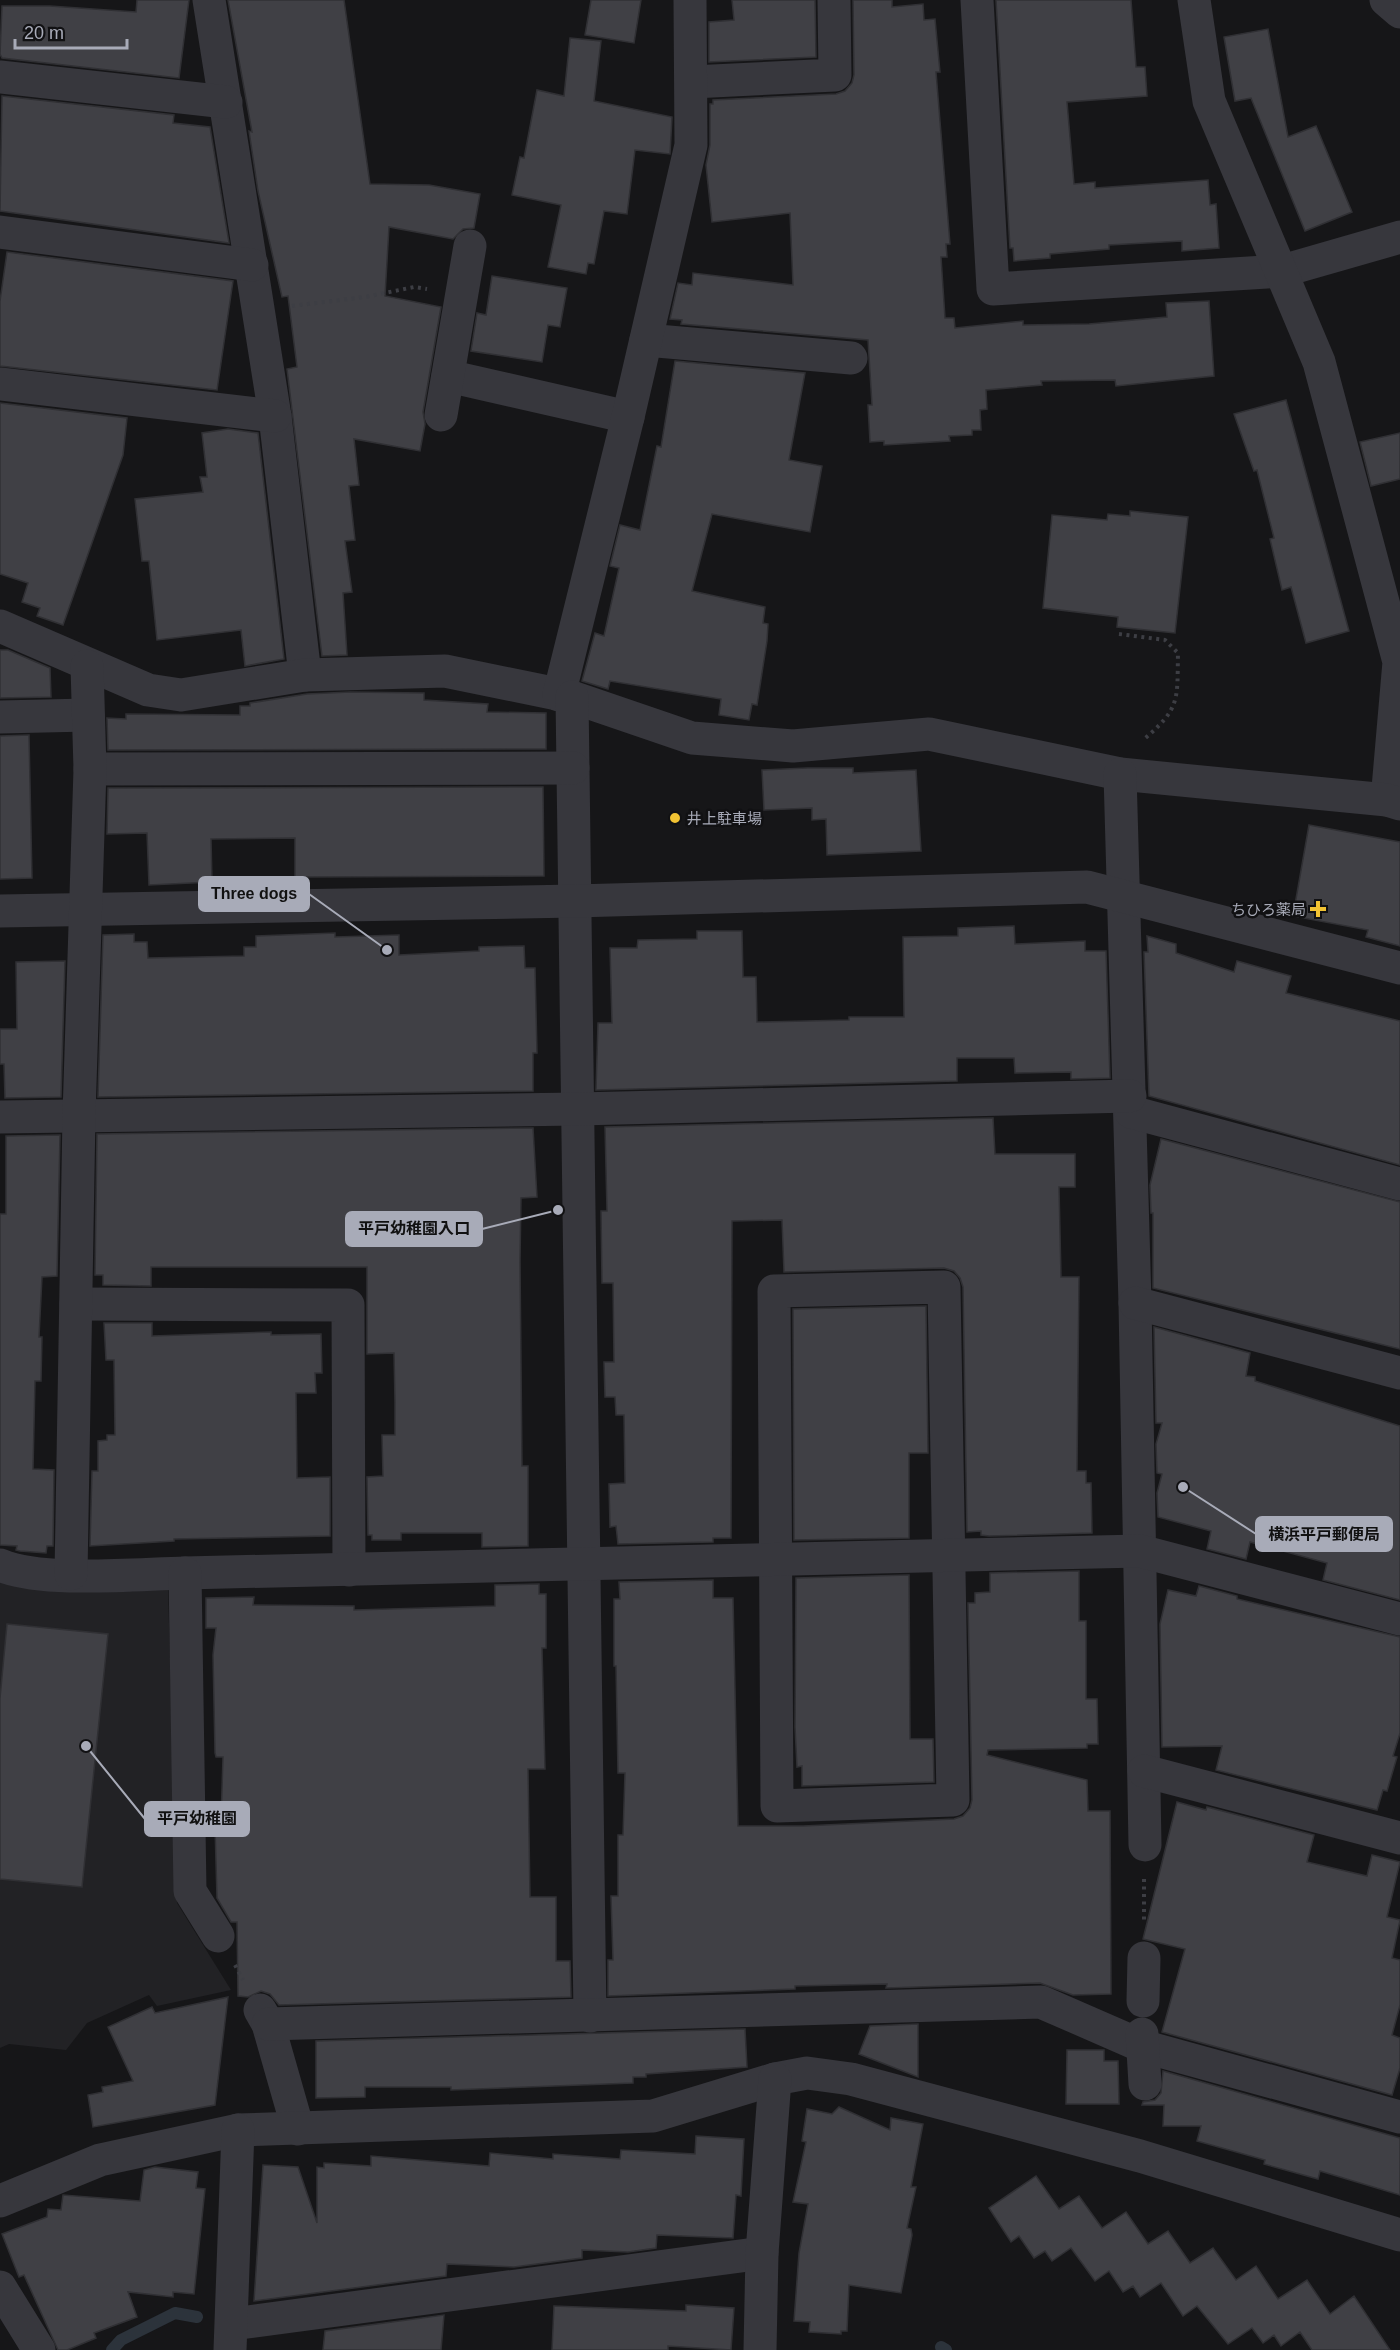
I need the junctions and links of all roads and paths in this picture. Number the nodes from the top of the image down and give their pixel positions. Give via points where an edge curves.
1 (209, 0) edge
2 (690, 0) edge
3 (834, 0) edge
4 (977, 0) edge
5 (1194, 0) edge
6 (1386, 0) edge
7 (1400, 12) edge
8 (0, 76) edge
9 (692, 82) junction
10 (226, 102) junction
11 (0, 232) edge
12 (1400, 237) edge
13 (470, 246) dead end
14 (252, 265) junction
15 (1282, 271) junction
16 (462, 294) junction
17 (258, 309) junction
18 (646, 340) junction
19 (850, 358) dead end
20 (448, 376) junction
21 (0, 384) edge
22 (441, 415) dead end
23 (275, 416) junction
24 (628, 417) junction
25 (0, 626) edge
26 (1119, 634) dead end
27 (87, 666) junction
28 (304, 675) junction
29 (566, 696) junction
30 (88, 715) junction
31 (0, 717) edge
32 (573, 768) junction
33 (90, 769) junction
34 (1127, 774) junction
35 (1394, 802) edge
36 (1125, 897) junction
37 (575, 901) junction
38 (86, 909) junction
39 (0, 911) edge
40 (1400, 968) edge
41 (1130, 1104) junction
42 (578, 1109) junction
43 (79, 1115) junction
44 (0, 1118) edge
45 (1400, 1184) edge
46 (1136, 1303) junction
47 (76, 1304) junction
48 (1400, 1373) edge
49 (1140, 1551) junction
50 (950, 1556) junction
51 (774, 1559) junction
52 (0, 1565) edge
53 (585, 1565) junction
54 (350, 1570) junction
55 (71, 1574) junction
56 (185, 1574) junction
57 (1400, 1619) edge
58 (1144, 1771) junction
59 (1400, 1839) edge
60 (1145, 1845) dead end
61 (1144, 1881) dead end
62 (218, 1936) joint
63 (1144, 1944) joint
64 (1143, 2001) dead end
65 (590, 2016) junction
66 (264, 2017) junction
67 (1142, 2040) junction
68 (775, 2079) junction
69 (1145, 2084) dead end
70 (1400, 2117) edge
71 (298, 2129) junction
72 (238, 2130) junction
73 (0, 2201) edge
74 (1400, 2235) edge
75 (762, 2253) junction
76 (0, 2287) edge
77 (231, 2337) edge
78 (39, 2350) edge
79 (760, 2350) edge

1 - 10 street
2 - 9 street
3 - 9 street via 835,75
4 - 15 street via 993,289
5 - 15 street via 1209,101
6 - 7 street
8 - 10 street
9 - 18 street via 690,145
10 - 14 street
11 - 14 street
12 - 15 street
13 - 16 street
14 - 17 street
15 - 35 street via 1319,362 1399,662
16 - 17 path via 414,287
16 - 20 street
17 - 23 street
18 - 19 street
18 - 24 street
20 - 22 street
20 - 24 street
21 - 23 street
23 - 28 street
24 - 29 street
25 - 27 street
26 - 34 path via 1165,640 1178,653 1177,701 1167,720 1139,744
27 - 28 street via 148,690 181,695
27 - 30 street
28 - 29 street via 445,671
29 - 32 street
29 - 34 street via 692,738 793,746 929,734
30 - 31 street
30 - 33 street
32 - 33 street
32 - 37 street
33 - 38 street
34 - 35 street
34 - 36 street
36 - 37 street via 1087,886
36 - 40 street
36 - 41 street
37 - 38 street
37 - 42 street
38 - 39 street
38 - 43 street
41 - 42 street
41 - 45 street
41 - 46 street
42 - 43 street
42 - 53 street
43 - 44 street
43 - 47 street
46 - 48 street
46 - 49 street
47 - 54 street via 348,1305
47 - 55 street
49 - 50 street
49 - 57 street
49 - 58 street
50 - 51 street
50 - 51 street via 953,1800 777,1806
50 - 51 street via 944,1287 774,1292
51 - 53 street
52 - 55 street via 16,1572
53 - 54 street
53 - 65 street
54 - 56 street
55 - 56 street
56 - 62 street via 190,1891
58 - 59 street
58 - 60 street
61 - 63 path
62 - 66 path
63 - 64 street
65 - 66 street
65 - 67 street via 1041,2002
66 - 71 street
67 - 69 street
67 - 70 street
68 - 71 street via 653,2116
68 - 74 street via 807,2073 851,2079 1140,2156
68 - 75 street
71 - 72 street
72 - 73 street via 100,2160
72 - 77 street
75 - 77 street
75 - 79 street
76 - 78 street

